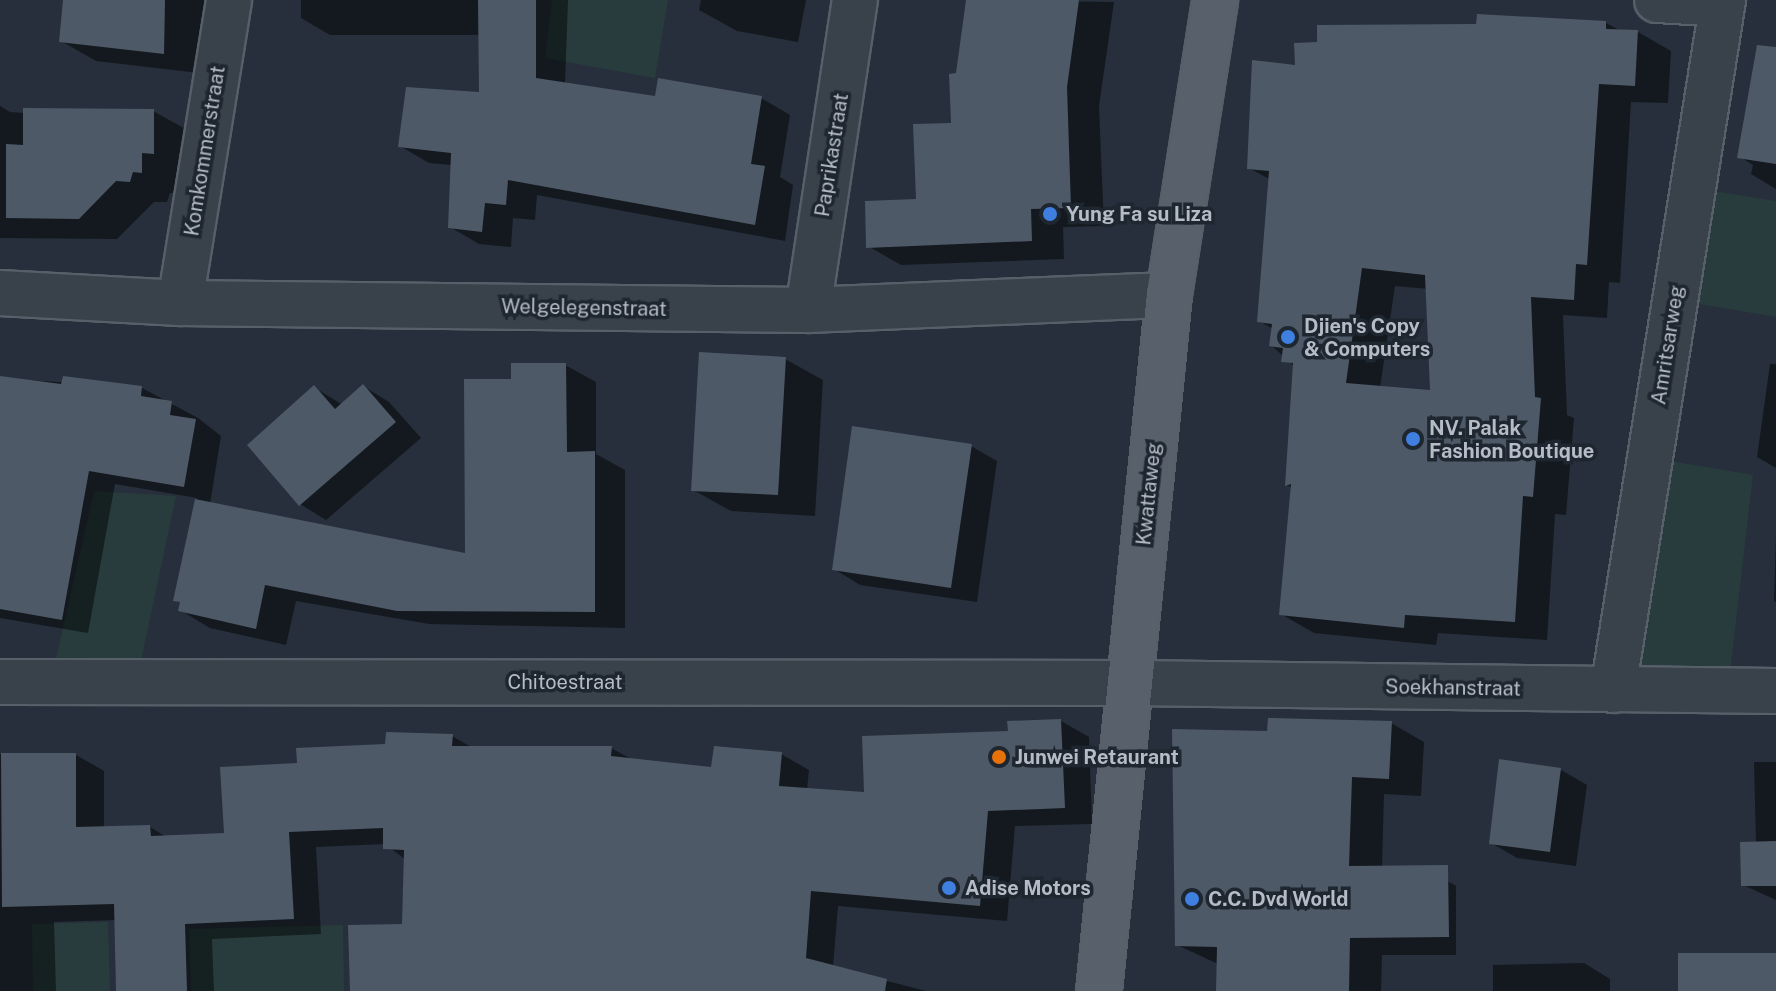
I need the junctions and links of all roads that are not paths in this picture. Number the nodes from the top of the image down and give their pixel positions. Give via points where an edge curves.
1 (229, 0) edge
2 (855, 0) edge
3 (1215, 0) edge
4 (1657, 0) edge
5 (1722, 2) edge
6 (0, 293) edge
7 (1169, 295) junction
8 (180, 303) junction
9 (808, 310) junction
10 (0, 682) edge
11 (1130, 683) junction
12 (1613, 690) junction
13 (1776, 691) edge
14 (1099, 991) edge

1 - 8 street, Komkommerstraat
2 - 9 street, Paprikastraat
3 - 7 main road, Kwattaweg
4 - 5 street
5 - 12 street, Amritsarweg
6 - 8 street, Welgelegenstraat
7 - 9 street, Welgelegenstraat
7 - 11 main road, Kwattaweg
8 - 9 street, Welgelegenstraat
10 - 11 street, Chitoestraat
11 - 12 street, Soekhanstraat
11 - 14 main road, Kwattaweg
12 - 13 street, Soekhanstraat

